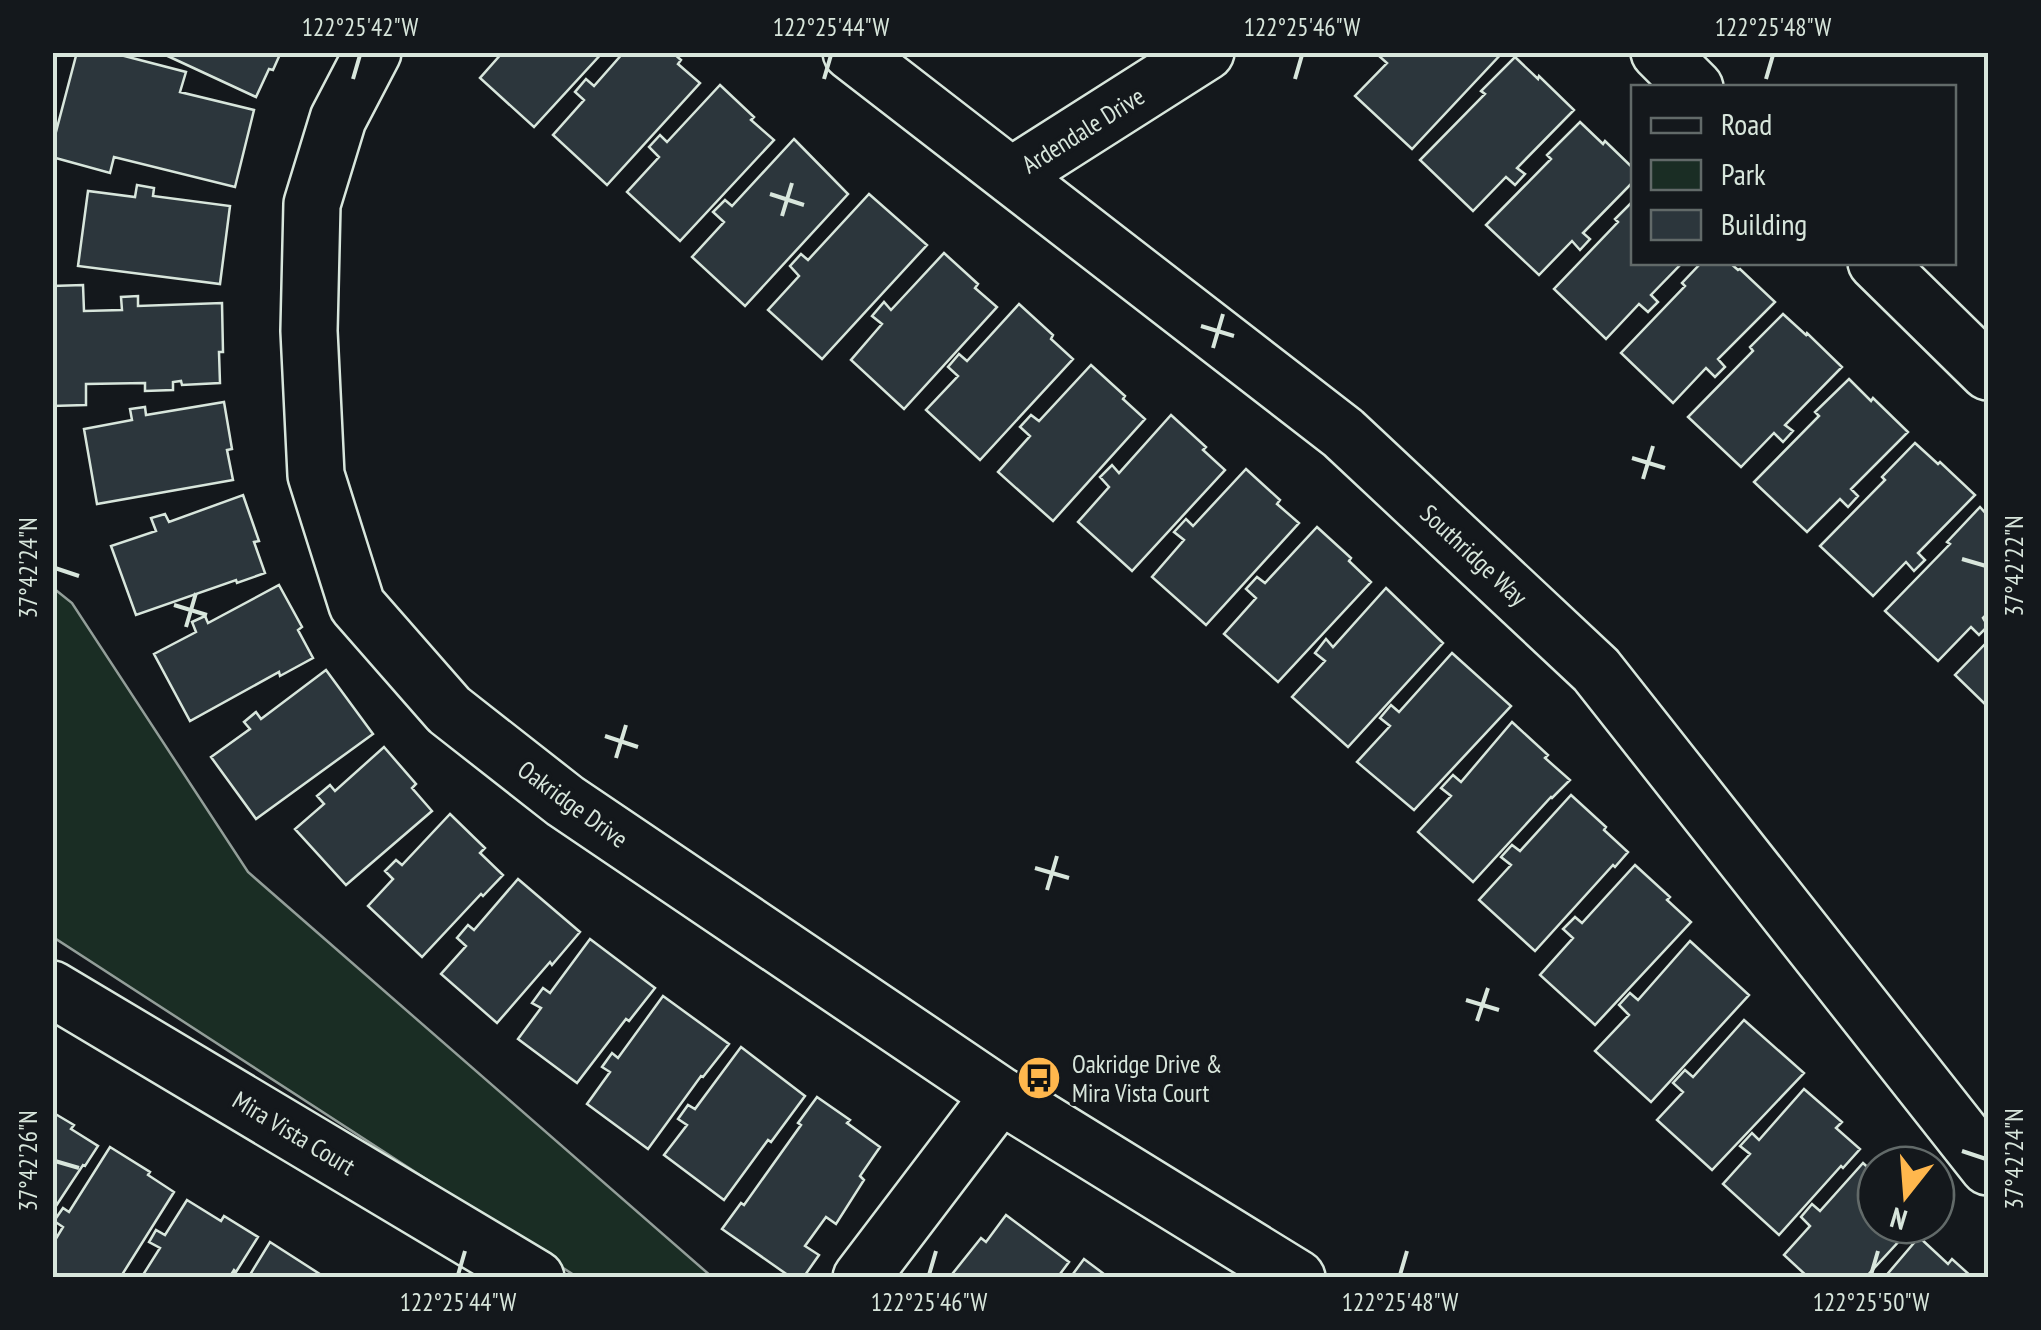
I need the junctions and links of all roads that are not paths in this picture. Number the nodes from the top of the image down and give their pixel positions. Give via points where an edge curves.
1 (373, 52) edge
2 (851, 52) edge
3 (1206, 52) edge
4 (1659, 52) edge
5 (1692, 85) edge
6 (1011, 176) junction
7 (1879, 265) edge
8 (1988, 372) edge
9 (52, 988) edge
10 (1000, 1096) junction
11 (1988, 1167) edge
12 (536, 1278) edge
13 (862, 1278) edge
14 (1297, 1278) edge

1 - 10 street, Oakridge Drive via 338,118 312,204 308,332 316,475 357,604 449,710 565,801
2 - 6 street, Southridge Way
3 - 6 street, Ardendale Drive
4 - 5 street
6 - 11 street, Southridge Way via 1343,433 1596,670
7 - 8 street
9 - 12 street, Mira Vista Court
10 - 13 street
10 - 14 street, Oakridge Drive

